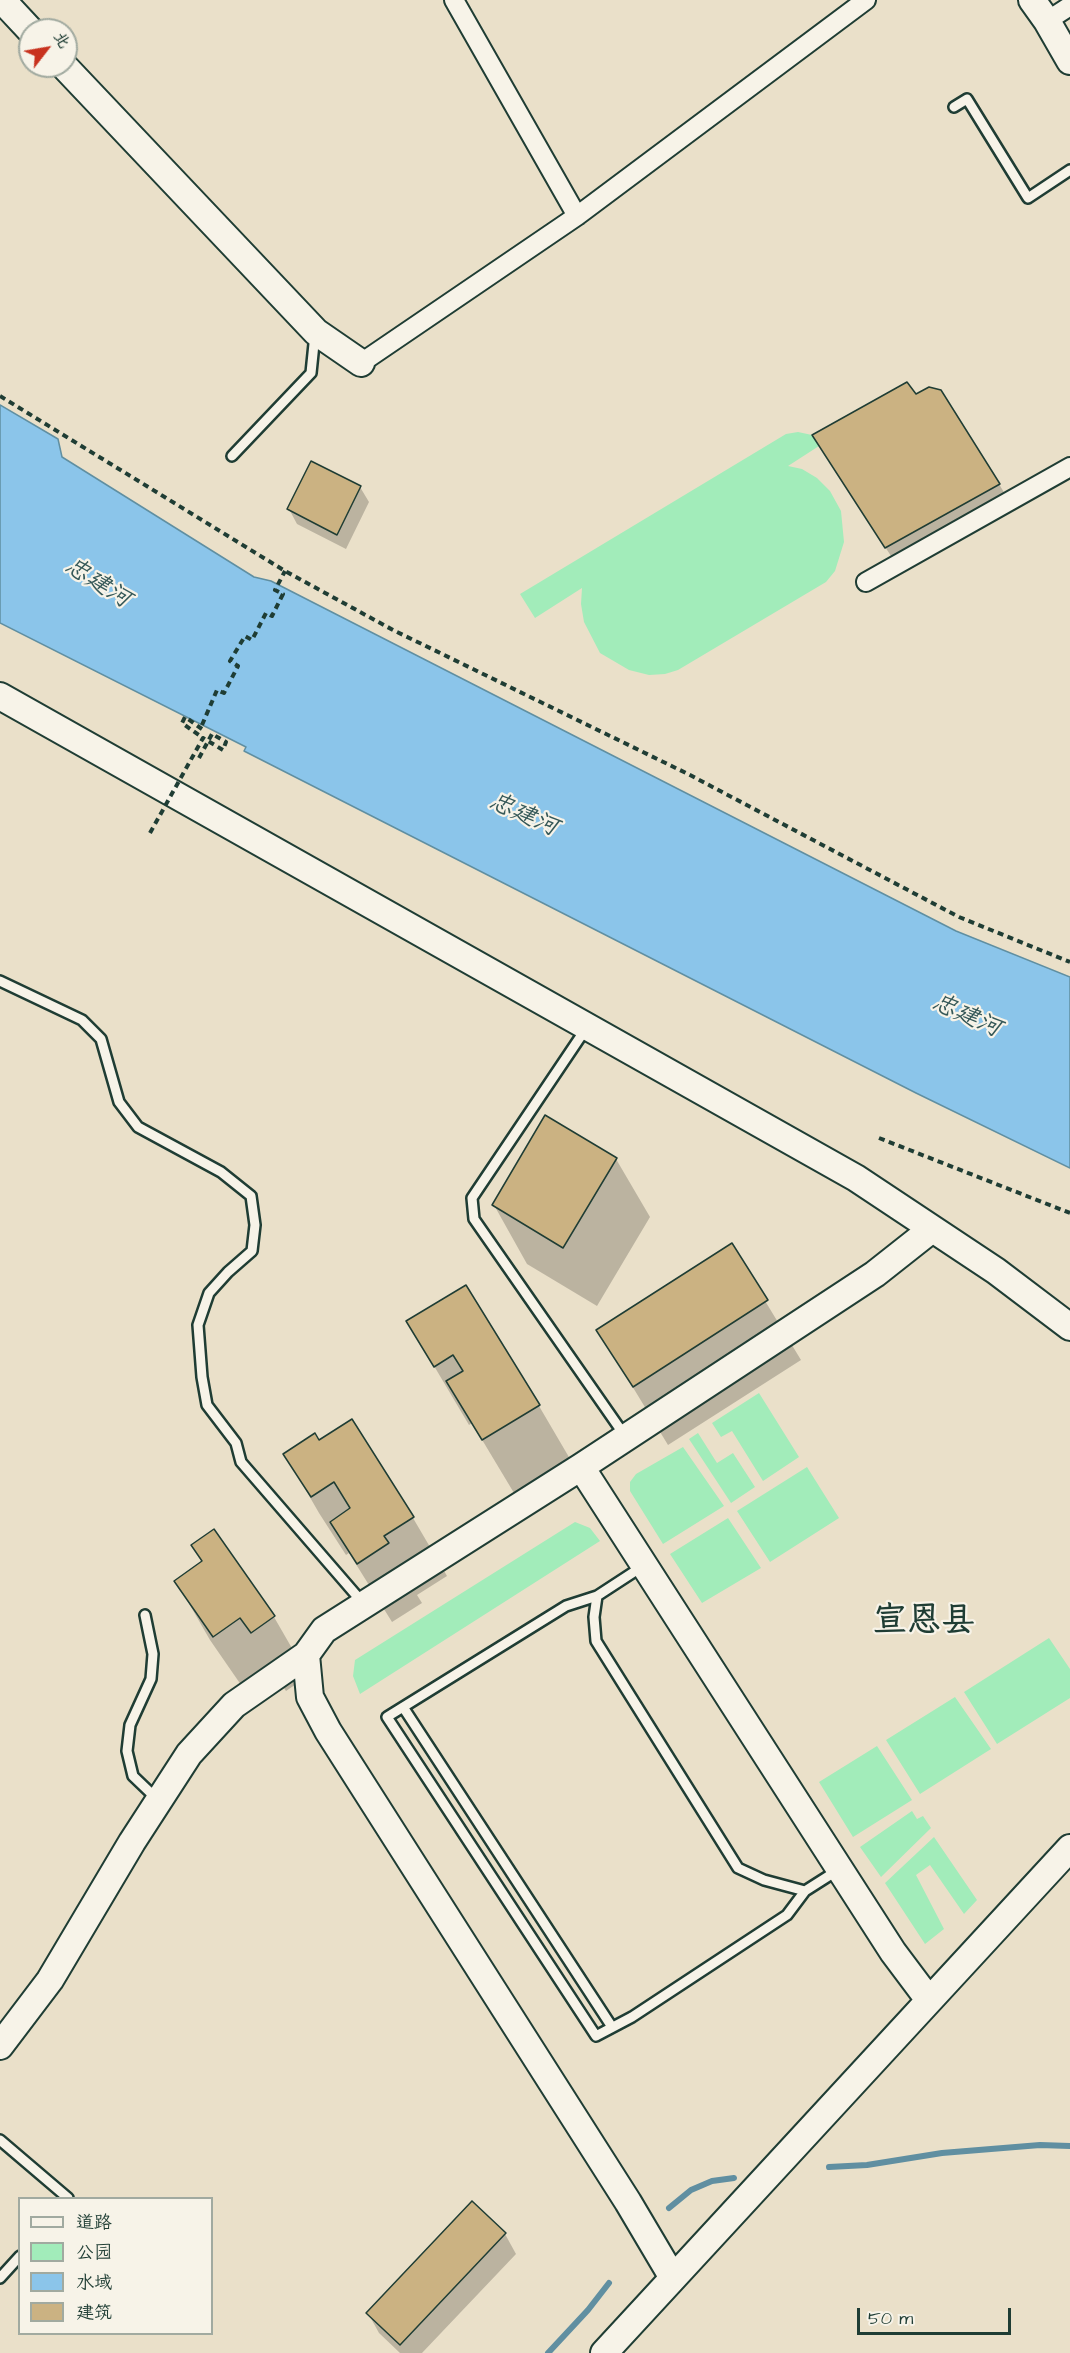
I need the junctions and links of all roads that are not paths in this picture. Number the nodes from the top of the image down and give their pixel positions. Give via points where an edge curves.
1 (2, 0) edge
2 (454, 0) edge
3 (866, 0) edge
4 (1032, 0) edge
5 (1070, 6) edge
6 (19, 18) edge
7 (1047, 21) junction
8 (1070, 61) edge
9 (75, 78) edge
10 (954, 107) dead end
11 (1070, 170) edge
12 (577, 216) junction
13 (316, 332) junction
14 (361, 363) joint
15 (232, 456) dead end
16 (1070, 467) edge
17 (866, 582) dead end
18 (0, 696) edge
19 (0, 981) edge
20 (587, 1027) junction
21 (932, 1229) junction
22 (1070, 1327) edge
23 (626, 1437) junction
24 (581, 1467) junction
25 (645, 1565) junction
26 (597, 1596) junction
27 (364, 1605) junction
28 (145, 1616) dead end
29 (306, 1655) junction
30 (403, 1707) junction
31 (159, 1801) junction
32 (1070, 1848) edge
33 (840, 1870) junction
34 (805, 1891) junction
35 (929, 2000) junction
36 (612, 2027) junction
37 (0, 2046) edge
38 (0, 2140) edge
39 (66, 2197) edge
40 (18, 2258) edge
41 (0, 2278) edge
42 (673, 2278) junction
43 (604, 2353) edge

1 - 6 street
2 - 12 street
3 - 12 street
4 - 7 street
5 - 7 street
7 - 8 street
9 - 13 street
10 - 11 lane via 967,99 1028,198
12 - 14 street
13 - 14 street
13 - 15 lane via 311,373
16 - 17 street
18 - 20 street
19 - 27 lane via 82,1020 101,1039 119,1102 138,1127 221,1172 251,1196 255,1225 252,1251 210,1293 198,1326 207,1405 236,1443 241,1462
20 - 21 street via 856,1178
20 - 23 lane via 472,1198 474,1219
21 - 22 street
21 - 23 street via 875,1274
23 - 24 street
24 - 25 street
24 - 27 street
25 - 26 lane
25 - 33 street
26 - 30 lane via 566,1606
26 - 34 lane via 596,1641 738,1868
27 - 29 street via 324,1630
28 - 31 lane via 153,1654 151,1679 130,1725 127,1751 133,1776
29 - 31 street via 234,1704 189,1754
29 - 42 street via 310,1697 328,1731
30 - 36 lane
30 - 36 lane via 387,1717 596,2036
31 - 37 street via 50,1980
32 - 35 street
33 - 34 lane
33 - 35 street
34 - 36 lane via 787,1915
35 - 42 street
38 - 39 lane
40 - 41 lane
42 - 43 street

